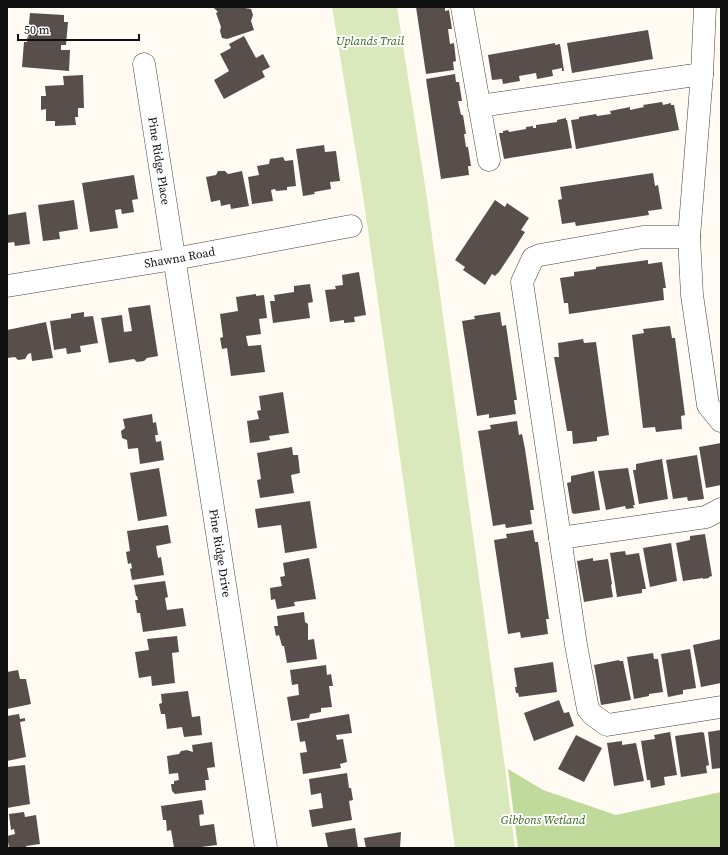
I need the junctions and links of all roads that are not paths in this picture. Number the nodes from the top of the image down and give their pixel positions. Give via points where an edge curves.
1 (462, 7) edge
2 (705, 7) edge
3 (144, 64) dead end
4 (702, 74) junction
5 (479, 106) junction
6 (489, 160) dead end
7 (351, 226) dead end
8 (689, 237) junction
9 (174, 259) junction
10 (7, 286) edge
11 (721, 421) edge
12 (721, 509) edge
13 (560, 538) junction
14 (721, 707) edge
15 (266, 848) edge

1 - 5 street
2 - 4 street
3 - 9 street, Pine Ridge Place
4 - 5 street
4 - 8 street
5 - 6 street
7 - 9 street, Shawna Road
8 - 11 street via 692,294 708,405
8 - 13 street via 643,237 540,255 533,258 522,282
9 - 10 street, Shawna Road
9 - 15 street, Pine Ridge Drive
12 - 13 street via 706,517
13 - 14 street via 576,645 588,709 593,715 606,725

